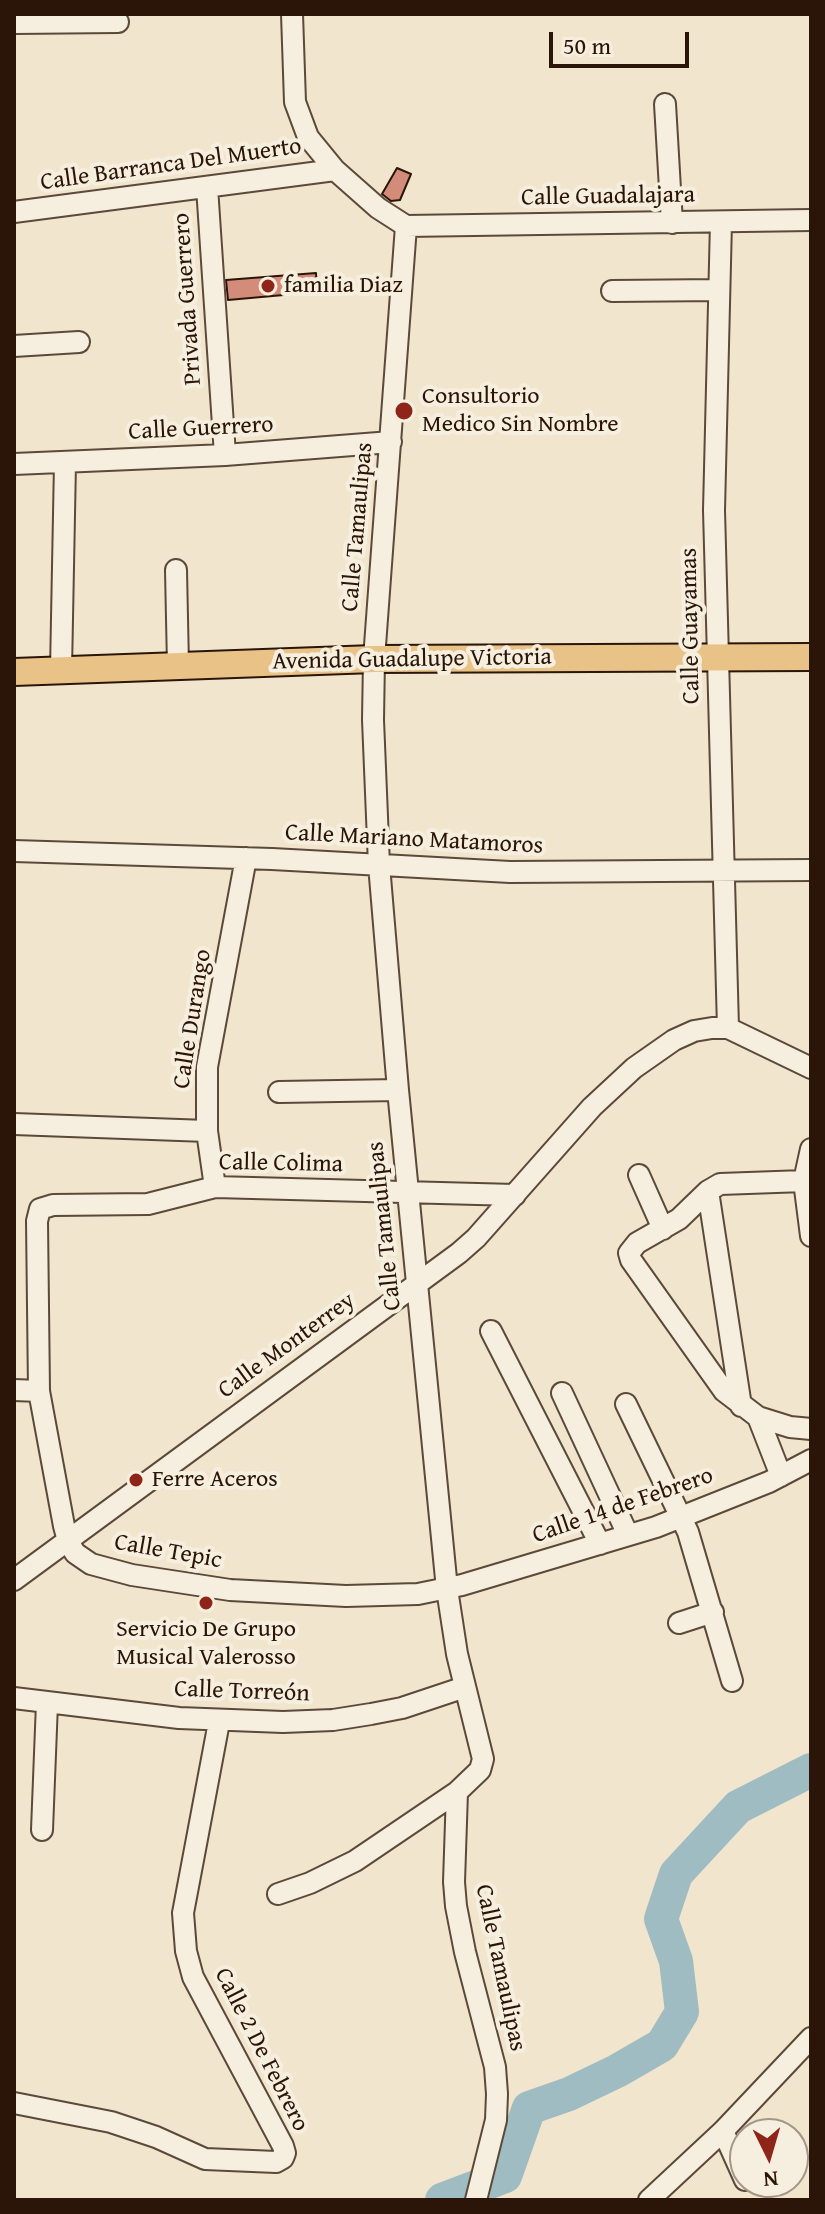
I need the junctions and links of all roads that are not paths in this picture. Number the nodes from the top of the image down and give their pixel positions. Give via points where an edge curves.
1 (292, 14) edge
2 (118, 22) dead end
3 (14, 23) edge
4 (665, 104) dead end
5 (335, 170) junction
6 (207, 187) junction
7 (14, 212) edge
8 (811, 220) edge
9 (721, 222) junction
10 (672, 223) junction
11 (406, 226) junction
12 (719, 290) junction
13 (612, 291) dead end
14 (79, 342) dead end
15 (14, 346) edge
16 (391, 442) junction
17 (225, 455) junction
18 (65, 463) junction
19 (14, 464) edge
20 (176, 570) dead end
21 (717, 657) junction
22 (811, 657) edge
23 (374, 659) junction
24 (178, 666) junction
25 (61, 670) junction
26 (14, 672) edge
27 (14, 851) edge
28 (246, 858) junction
29 (379, 865) junction
30 (811, 870) edge
31 (725, 871) junction
32 (728, 1028) junction
33 (811, 1068) edge
34 (398, 1090) junction
35 (279, 1092) dead end
36 (14, 1124) edge
37 (207, 1131) junction
38 (811, 1149) edge
39 (639, 1175) dead end
40 (804, 1181) junction
41 (215, 1187) junction
42 (708, 1191) junction
43 (407, 1192) junction
44 (515, 1195) junction
45 (663, 1229) junction
46 (811, 1236) edge
47 (416, 1285) junction
48 (491, 1331) dead end
49 (14, 1390) edge
50 (39, 1391) junction
51 (562, 1393) dead end
52 (626, 1404) dead end
53 (750, 1411) junction
54 (811, 1429) edge
55 (811, 1460) edge
56 (781, 1476) junction
57 (681, 1516) junction
58 (628, 1535) junction
59 (68, 1541) junction
60 (600, 1544) junction
61 (14, 1580) edge
62 (447, 1589) junction
63 (713, 1612) junction
64 (679, 1623) dead end
65 (732, 1681) dead end
66 (465, 1687) junction
67 (14, 1698) edge
68 (47, 1703) junction
69 (219, 1722) junction
70 (457, 1792) junction
71 (42, 1830) dead end
72 (278, 1894) dead end
73 (811, 2038) edge
74 (14, 2103) edge
75 (723, 2131) junction
76 (729, 2145) edge
77 (476, 2200) edge
78 (649, 2200) edge

1 - 5 street via 300,119
2 - 3 street
4 - 10 street
5 - 6 street, Calle Barranca Del Muerto
5 - 11 street
6 - 7 street, Calle Barranca Del Muerto
6 - 17 street, Privada Guerrero
8 - 9 street, Calle Guadalajara
9 - 10 street, Calle Guadalajara
9 - 12 street, Calle Guayamas
10 - 11 street, Calle Guadalajara
11 - 16 street, Calle Tamaulipas
12 - 13 street
12 - 21 street, Calle Guayamas via 714,455
14 - 15 street
16 - 17 street, Calle Guerrero
16 - 23 street, Calle Tamaulipas
17 - 18 street, Calle Guerrero
18 - 19 street, Calle Guerrero
18 - 25 street
20 - 24 street
21 - 22 main road, Avenida Guadalupe Victoria
21 - 23 main road, Avenida Guadalupe Victoria
21 - 31 street, Calle Guayamas
23 - 24 main road, Avenida Guadalupe Victoria
23 - 29 street, Calle Tamaulipas
24 - 25 main road, Avenida Guadalupe Victoria
25 - 26 main road, Avenida Guadalupe Victoria
27 - 28 street, Calle Mariano Matamoros
28 - 29 street, Calle Mariano Matamoros
28 - 37 street, Calle Durango via 207,1067
29 - 31 street, Calle Mariano Matamoros via 510,872
29 - 34 street, Calle Tamaulipas
30 - 31 street, Calle Mariano Matamoros
31 - 32 street, Calle Guayamas
32 - 33 street
32 - 44 street, Calle Monterrey via 694,1031 634,1068
34 - 35 street
34 - 43 street, Calle Tamaulipas
36 - 37 street
37 - 41 street, Calle Durango
38 - 40 street
39 - 45 street
40 - 42 street via 735,1182
40 - 46 street
41 - 43 street, Calle Colima
41 - 50 street, Calle Colima via 148,1204 40,1209
42 - 45 street
42 - 53 street
43 - 44 street, Calle Colima
43 - 47 street, Calle Tamaulipas
44 - 47 street, Calle Monterrey via 476,1238
45 - 53 street via 631,1248 631,1260 707,1371
47 - 59 street, Calle Monterrey
47 - 62 street, Calle Tamaulipas
48 - 60 street
49 - 50 street
50 - 59 street
51 - 58 street
52 - 57 street
53 - 54 street via 790,1427
53 - 56 street
55 - 56 street, Calle 14 de Febrero
56 - 57 street, Calle 14 de Febrero
57 - 58 street, Calle 14 de Febrero
57 - 63 street
58 - 60 street, Calle 14 de Febrero
59 - 61 street, Calle Monterrey
59 - 62 street, Calle Tepic via 91,1564 178,1584 346,1596
60 - 62 street, Calle 14 de Febrero
62 - 66 street, Calle Tamaulipas
63 - 64 street
63 - 65 street
66 - 69 street, Calle Torreón via 402,1708 333,1720
66 - 70 street, Calle Tamaulipas via 483,1759 480,1770
67 - 68 street, Calle Torreón
68 - 69 street, Calle Torreón
68 - 71 street
69 - 74 street, Calle 2 De Febrero via 183,1933 193,1977 283,2146 283,2158 205,2159 111,2122
70 - 72 street via 355,1861
70 - 77 street, Calle Tamaulipas via 456,1906 497,2094 496,2120
73 - 75 street
75 - 76 street
75 - 78 street

